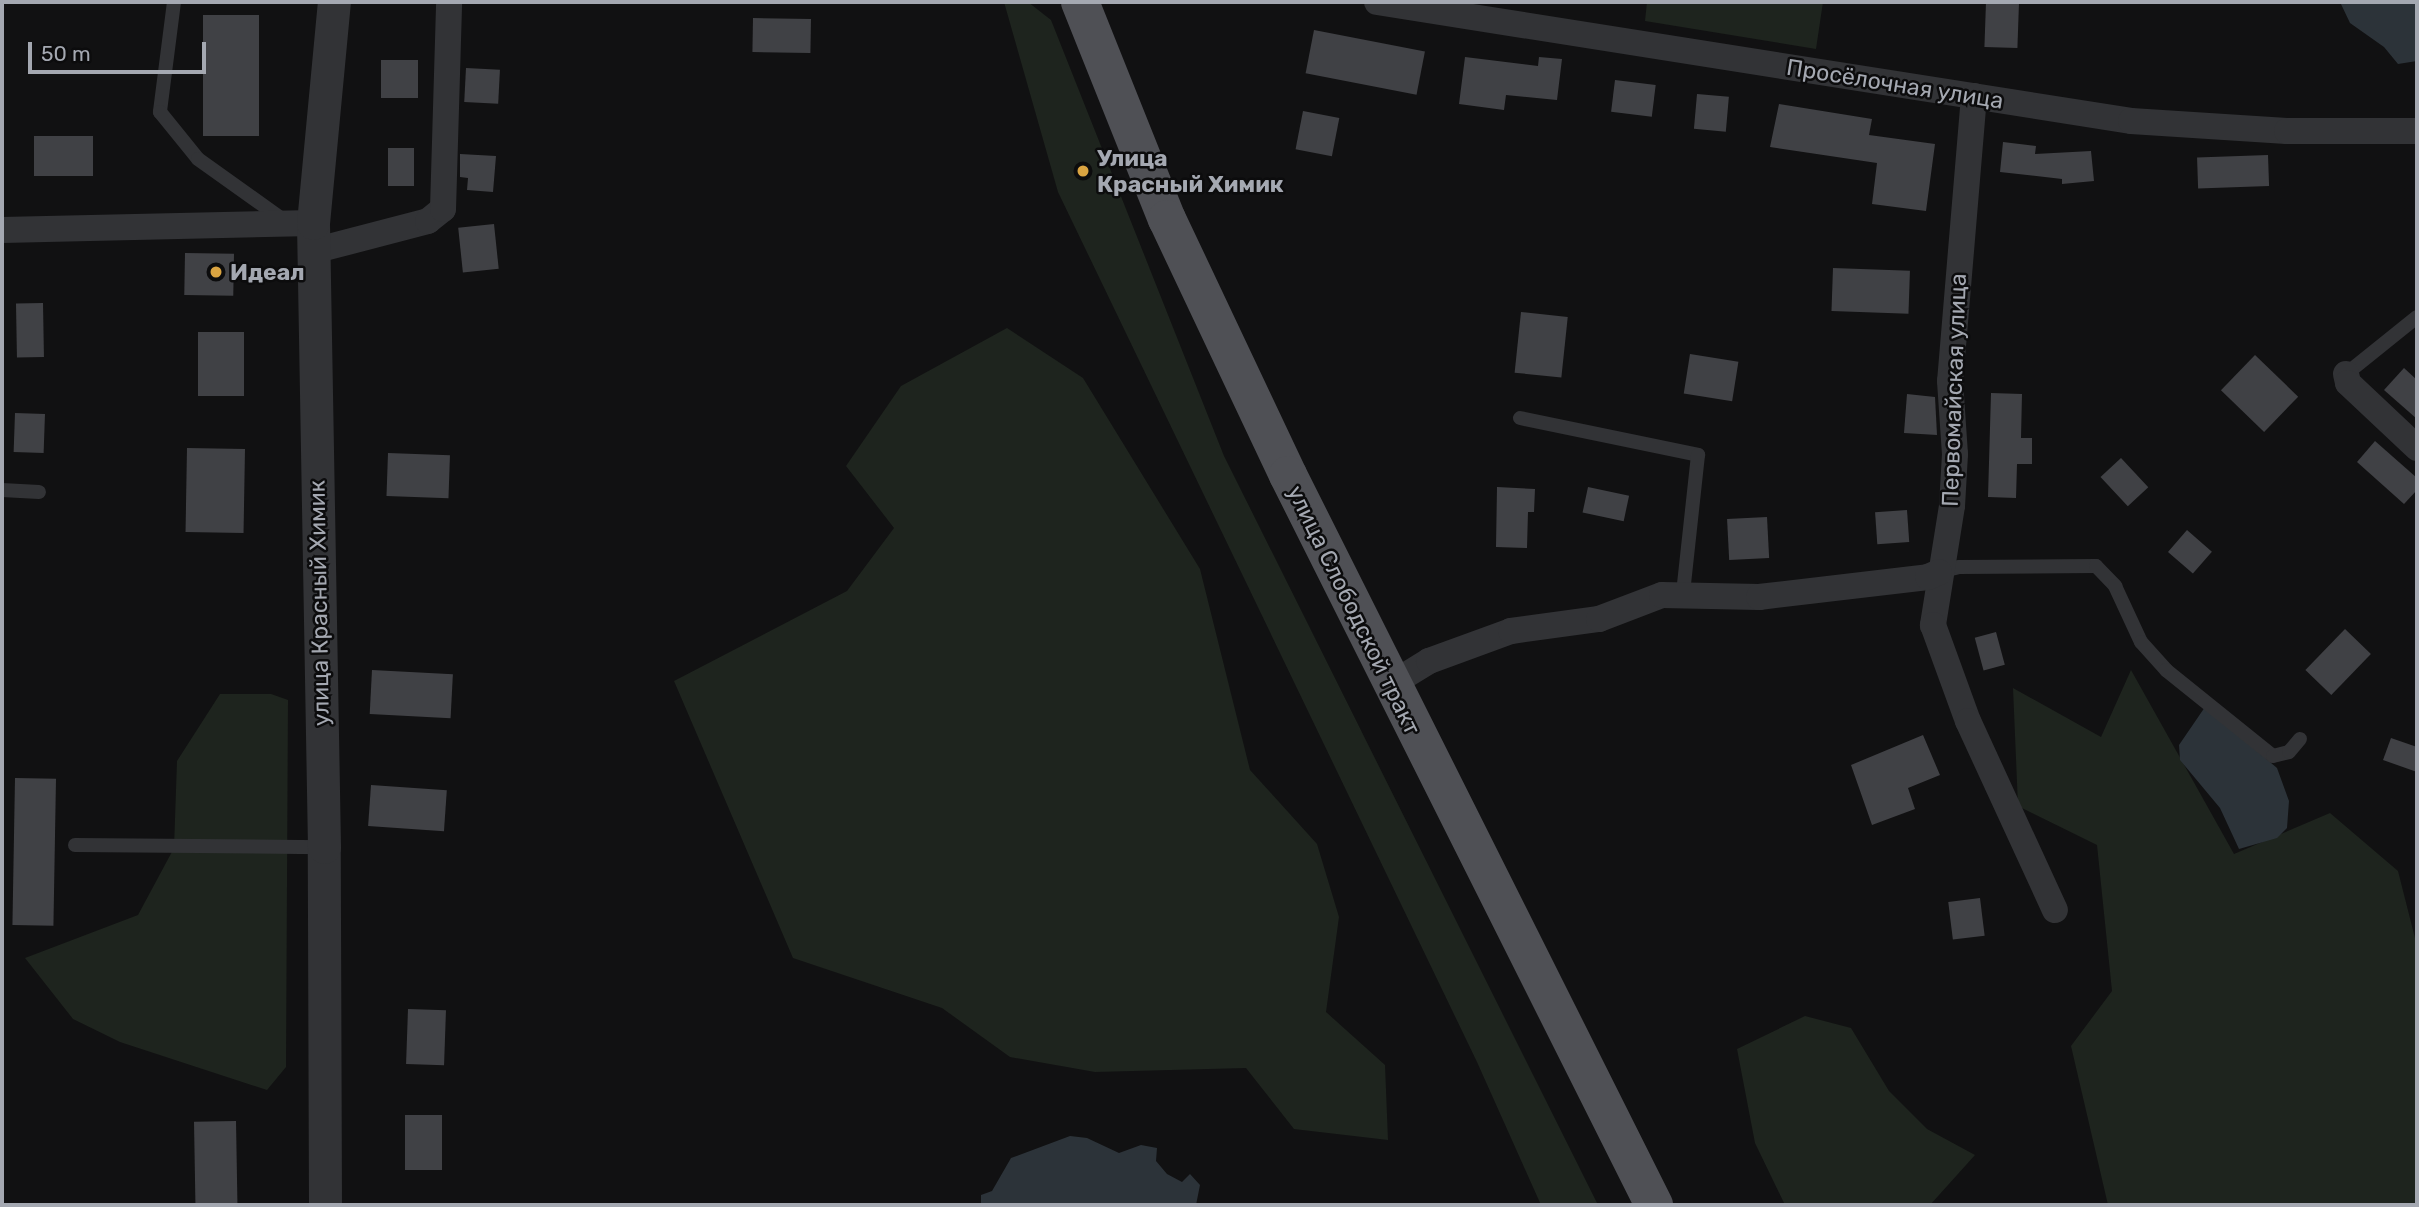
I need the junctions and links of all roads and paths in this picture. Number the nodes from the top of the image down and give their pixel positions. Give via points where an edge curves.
1 (174, 2) edge
2 (334, 2) edge
3 (449, 2) edge
4 (1080, 2) edge
5 (1377, 2) edge
6 (1974, 96) junction
7 (2417, 131) edge
8 (2, 230) edge
9 (305, 232) junction
10 (2417, 317) edge
11 (2346, 374) joint
12 (1520, 418) dead end
13 (2417, 448) edge
14 (2, 490) edge
15 (39, 492) dead end
16 (1939, 572) junction
17 (1683, 593) junction
18 (1390, 684) junction
19 (2300, 739) dead end
20 (75, 845) dead end
21 (324, 847) junction
22 (2055, 910) dead end
23 (324, 1205) edge
24 (1654, 1205) edge

1 - 9 lane via 160,111 198,159
2 - 9 street, улица Красный Химик
3 - 9 street via 445,204 441,213 428,221
4 - 18 main road, улица Слободской тракт via 1167,219
5 - 6 street, Просёлочная улица
6 - 7 street, Просёлочная улица via 2131,121 2287,131
6 - 16 street, Первомайская улица via 1950,381 1955,454 1952,506
8 - 9 street
9 - 21 street, улица Красный Химик
10 - 11 lane
11 - 13 street via 2348,383
12 - 17 lane via 1698,454
14 - 15 lane
16 - 17 street via 1759,597
16 - 19 lane via 1959,566 2096,566 2115,586 2141,642 2166,670 2273,756 2289,752
16 - 22 street, Первомайская улица via 1934,604 1937,642 2022,846
17 - 18 street via 1643,601 1599,619 1511,631 1429,661
18 - 24 main road, улица Слободской тракт
20 - 21 lane
21 - 23 street, улица Красный Химик

